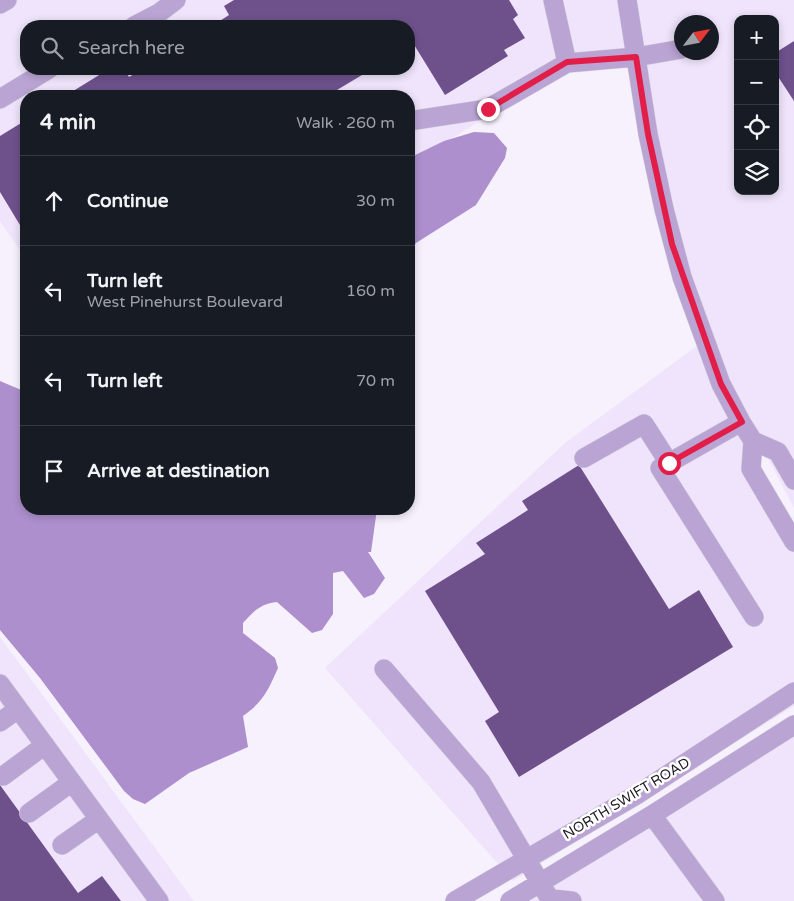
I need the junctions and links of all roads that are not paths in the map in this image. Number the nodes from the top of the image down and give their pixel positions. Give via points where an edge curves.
1 (7, 0) edge
2 (176, 0) edge
3 (553, 0) edge
4 (627, 0) edge
5 (0, 4) edge
6 (155, 6) edge
7 (140, 20) edge
8 (674, 50) edge
9 (636, 57) junction
10 (567, 62) junction
11 (39, 75) edge
12 (0, 99) edge
13 (415, 120) edge
14 (742, 422) junction
15 (753, 440) junction
16 (584, 458) dead end
17 (669, 463) junction
18 (794, 480) edge
19 (794, 542) edge
20 (754, 617) dead end
21 (384, 669) dead end
22 (0, 684) edge
23 (794, 692) edge
24 (18, 709) junction
25 (0, 722) edge
26 (794, 725) edge
27 (44, 745) junction
28 (3, 776) dead end
29 (72, 782) junction
30 (29, 812) dead end
31 (652, 815) junction
32 (99, 819) junction
33 (62, 845) dead end
34 (526, 858) junction
35 (542, 882) junction
36 (552, 900) edge
37 (159, 901) edge
38 (455, 901) edge
39 (510, 901) edge
40 (572, 901) edge
41 (715, 901) edge

1 - 5 street
2 - 6 street
3 - 10 street
4 - 9 street
6 - 7 street
8 - 9 street
9 - 10 street
9 - 14 street via 648,134 672,244 721,384
10 - 13 street via 488,109
11 - 12 street
14 - 15 street
14 - 17 street
15 - 18 street via 778,452
15 - 19 street via 751,469
16 - 17 street via 644,424
17 - 20 street via 660,468
21 - 34 street via 481,782
22 - 24 street
23 - 34 street, NORTH SWIFT ROAD via 638,794
24 - 25 street
24 - 27 street
26 - 31 street, NORTH SWIFT ROAD
27 - 28 street
27 - 29 street
29 - 30 street
29 - 32 street
31 - 35 street, NORTH SWIFT ROAD
31 - 41 street
32 - 33 street
32 - 37 street
34 - 35 street
34 - 38 street, NORTH SWIFT ROAD
35 - 36 street
35 - 39 street, NORTH SWIFT ROAD
36 - 40 street

